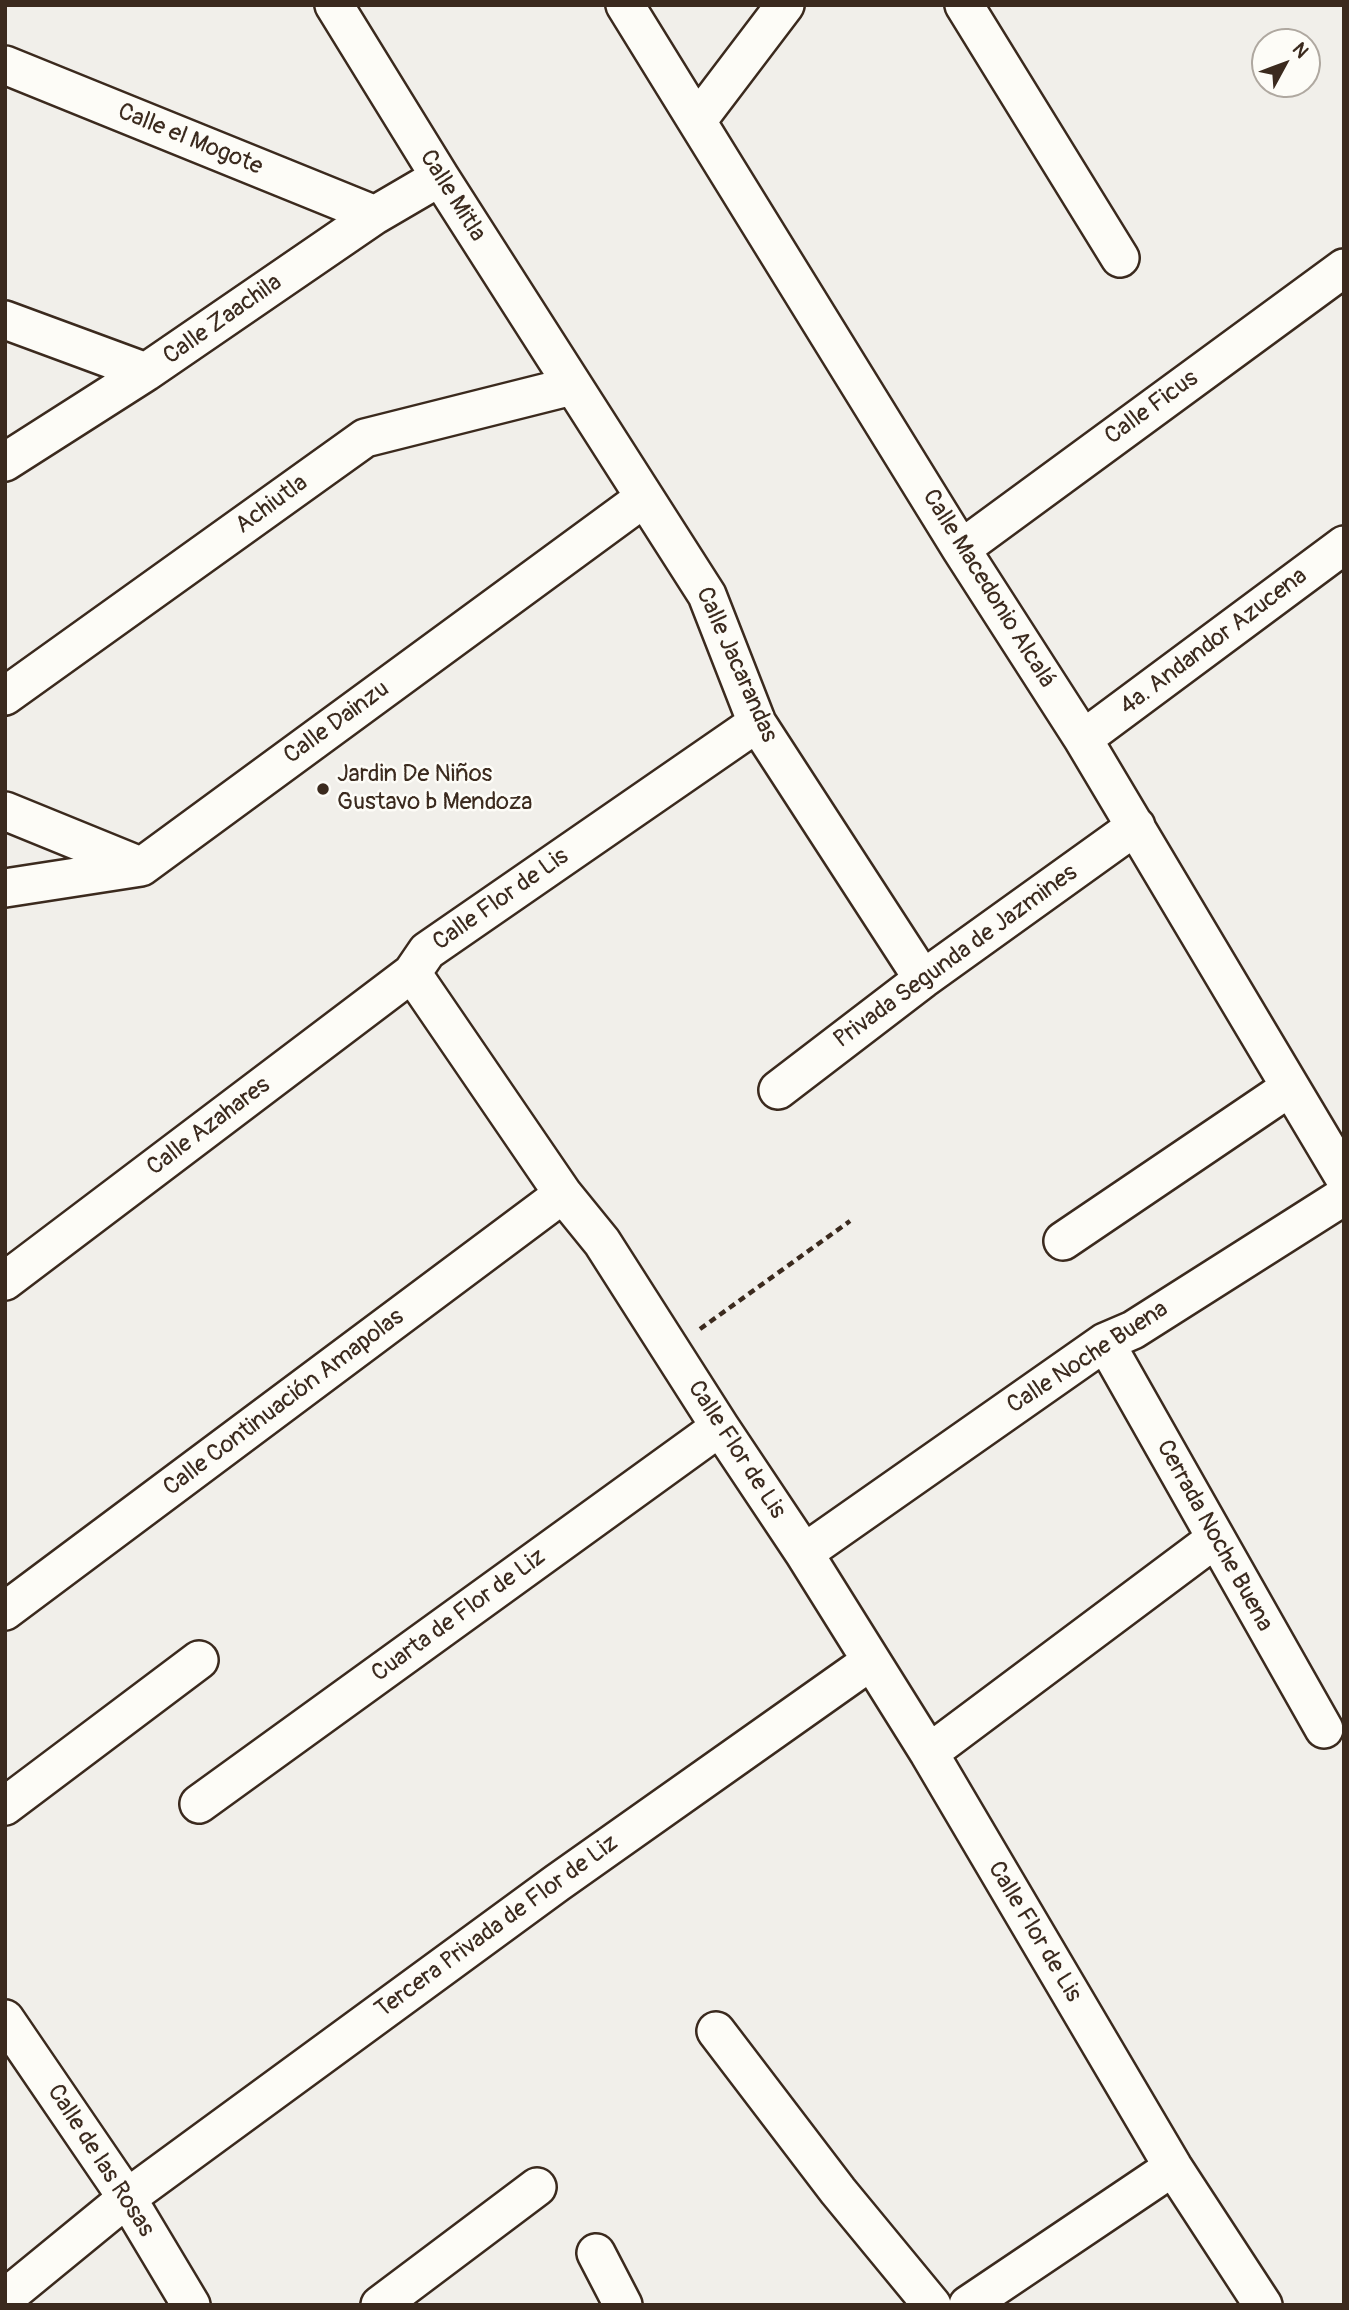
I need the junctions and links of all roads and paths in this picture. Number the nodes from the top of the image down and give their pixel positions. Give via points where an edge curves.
1 (334, 5) edge
2 (625, 5) edge
3 (785, 5) edge
4 (964, 5) edge
5 (5, 65) edge
6 (697, 121) junction
7 (440, 177) junction
8 (375, 215) junction
9 (1120, 258) dead end
10 (1344, 268) edge
11 (5, 320) edge
12 (146, 372) junction
13 (572, 386) junction
14 (5, 462) edge
15 (644, 498) junction
16 (1344, 545) edge
17 (961, 549) junction
18 (5, 696) edge
19 (757, 723) junction
20 (1083, 739) junction
21 (5, 811) edge
22 (1136, 826) junction
23 (141, 867) junction
24 (5, 888) edge
25 (412, 973) junction
26 (923, 979) junction
27 (1289, 1088) junction
28 (779, 1090) dead end
29 (1344, 1177) edge
30 (563, 1195) junction
31 (1344, 1196) edge
32 (850, 1221) dead end
33 (1063, 1241) dead end
34 (5, 1281) edge
35 (1105, 1342) junction
36 (671, 1350) junction
37 (720, 1427) junction
38 (1215, 1539) junction
39 (804, 1553) junction
40 (5, 1611) edge
41 (199, 1660) dead end
42 (871, 1661) junction
43 (1324, 1729) dead end
44 (929, 1754) junction
45 (199, 1804) dead end
46 (5, 1806) edge
47 (5, 2019) edge
48 (716, 2031) dead end
49 (1173, 2167) junction
50 (537, 2187) dead end
51 (127, 2198) junction
52 (596, 2253) dead end
53 (5, 2298) edge
54 (191, 2305) edge
55 (380, 2305) edge
56 (623, 2305) edge
57 (932, 2305) edge
58 (968, 2305) edge
59 (1263, 2305) edge

1 - 7 street, Calle Mitla
2 - 6 street, Calle Macedonio Alcalá
3 - 6 street
4 - 9 street
5 - 8 street, Calle el Mogote
6 - 17 street, Calle Macedonio Alcalá
7 - 8 street, Calle Zaachila
7 - 13 street, Calle Mitla
8 - 12 street, Calle Zaachila
10 - 17 street, Calle Ficus
11 - 12 street
12 - 14 street, Calle Zaachila
13 - 15 street, Calle Jacarandas
13 - 18 street, Achiutla via 365,438
15 - 19 street, Calle Jacarandas via 707,595
15 - 23 street, Calle Dainzu
16 - 20 street, 4a. Andandor Azucena
17 - 20 street, Calle Macedonio Alcalá
19 - 25 street, Calle Flor de Lis via 427,951
19 - 26 street, Calle Jacarandas
20 - 22 street, Calle Macedonio Alcalá
21 - 23 street
22 - 26 street, Privada Segunda de Jazmines
22 - 27 street, Calle Macedonio Alcalá
23 - 24 street, Calle Dainzu
25 - 30 street, Calle Flor de Lis
25 - 34 street, Calle Azahares
26 - 28 street, Privada Segunda de Jazmines
27 - 29 street, Calle Macedonio Alcalá
27 - 33 street
30 - 36 street, Calle Flor de Lis via 602,1242
30 - 40 street, Calle Continuación Amapolas
31 - 35 street, Calle Noche Buena via 1133,1330
32 - 36 path
35 - 38 street, Cerrada Noche Buena
35 - 39 street, Calle Noche Buena
36 - 37 street, Calle Flor de Lis
37 - 39 street, Calle Flor de Lis
37 - 45 street, Cuarta de Flor de Liz
38 - 43 street, Cerrada Noche Buena
38 - 44 street
39 - 42 street, Calle Flor de Lis
41 - 46 street
42 - 44 street, Calle Flor de Lis
42 - 51 street, Tercera Privada de Flor de Liz via 557,1883
44 - 49 street, Calle Flor de Lis
47 - 51 street, Calle de las Rosas
48 - 57 street
49 - 58 street
49 - 59 street, Calle Flor de Lis
50 - 55 street
51 - 53 street, Tercera Privada de Flor de Liz
51 - 54 street, Calle de las Rosas
52 - 56 street

